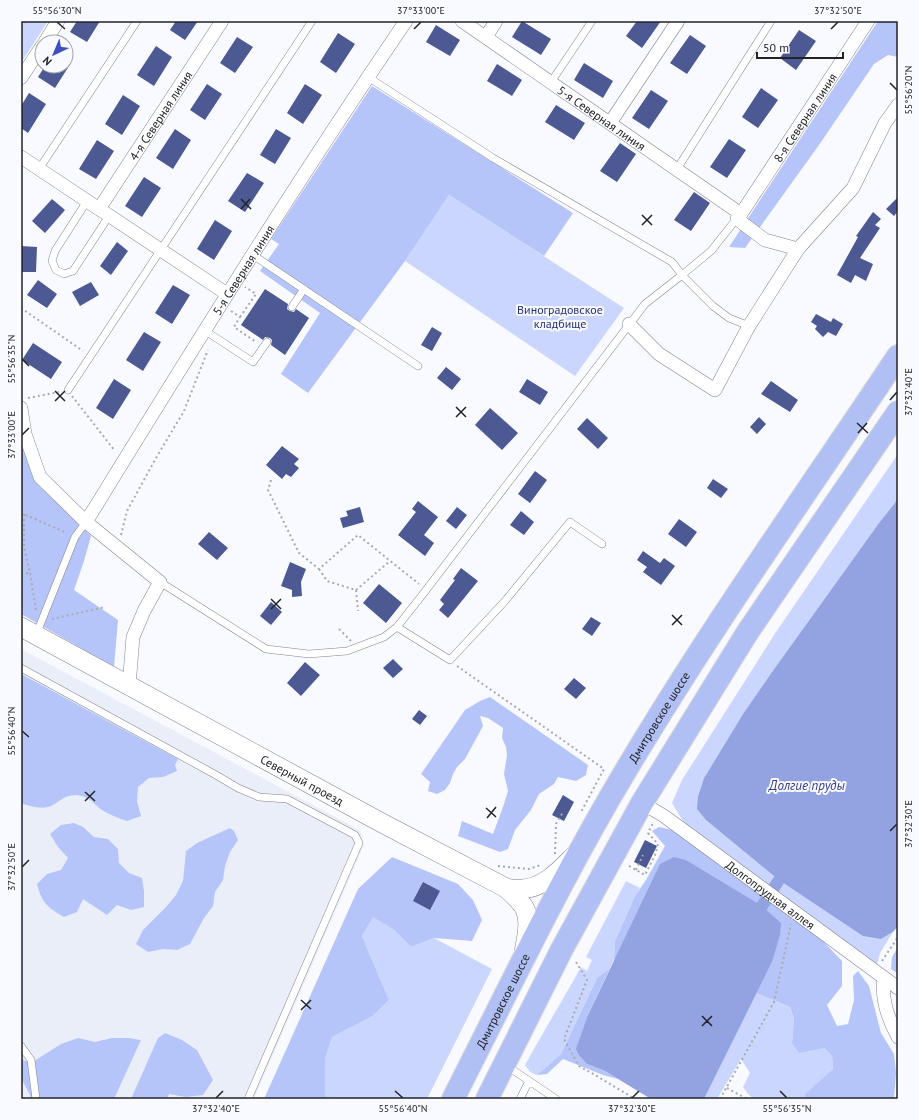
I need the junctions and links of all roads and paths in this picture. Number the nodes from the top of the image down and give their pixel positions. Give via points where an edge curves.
1 (25, 21) edge
2 (58, 21) edge
3 (137, 21) edge
4 (222, 21) edge
5 (312, 21) edge
6 (406, 21) edge
7 (462, 21) edge
8 (496, 21) edge
9 (592, 21) edge
10 (678, 21) edge
11 (771, 21) edge
12 (868, 21) edge
13 (21, 27) edge
14 (50, 34) edge
15 (486, 37) junction
16 (34, 58) edge
17 (368, 77) junction
18 (21, 78) edge
19 (551, 82) junction
20 (898, 105) edge
21 (610, 123) junction
22 (21, 157) edge
23 (677, 169) junction
24 (39, 170) junction
25 (87, 201) junction
26 (104, 212) junction
27 (739, 216) junction
28 (798, 249) junction
29 (160, 250) junction
30 (253, 255) junction
31 (682, 275) junction
32 (236, 281) junction
33 (304, 289) junction
34 (224, 299) junction
35 (292, 307) dead end
36 (21, 308) edge
37 (240, 317) junction
38 (630, 324) junction
39 (749, 326) junction
40 (208, 333) junction
41 (265, 344) joint
42 (90, 356) junction
43 (898, 356) edge
44 (418, 366) dead end
45 (68, 390) junction
46 (21, 400) edge
47 (21, 408) edge
48 (898, 412) edge
49 (123, 461) junction
50 (271, 480) dead end
51 (22, 513) edge
52 (86, 522) junction
53 (121, 536) dead end
54 (75, 537) junction
55 (602, 544) dead end
56 (390, 561) junction
57 (318, 569) junction
58 (21, 573) edge
59 (30, 573) junction
60 (160, 582) junction
61 (356, 590) junction
62 (426, 590) junction
63 (105, 607) dead end
64 (358, 610) dead end
65 (397, 627) junction
66 (34, 628) edge
67 (339, 629) dead end
68 (358, 647) junction
69 (450, 660) junction
70 (21, 668) edge
71 (128, 686) junction
72 (642, 803) junction
73 (563, 812) dead end
74 (664, 816) junction
75 (578, 818) dead end
76 (581, 849) junction
77 (643, 855) dead end
78 (555, 861) dead end
79 (629, 866) dead end
80 (637, 868) junction
81 (506, 888) junction
82 (793, 911) junction
83 (898, 937) edge
84 (524, 959) junction
85 (576, 962) dead end
86 (884, 978) junction
87 (898, 988) edge
88 (898, 1037) edge
89 (21, 1046) edge
90 (504, 1064) junction
91 (529, 1081) junction
92 (727, 1087) junction
93 (36, 1099) edge
94 (248, 1099) edge
95 (453, 1099) edge
96 (487, 1099) edge
97 (520, 1099) edge
98 (556, 1099) edge
99 (635, 1099) edge
100 (720, 1099) edge
101 (747, 1099) edge

1 - 13 path
2 - 14 street
3 - 24 lane
4 - 26 street, 4-я Северная линия
5 - 29 lane
6 - 17 street, 5-я Северная линия
7 - 15 street, 5-я Северная линия
8 - 15 street
9 - 19 lane
10 - 21 street
11 - 23 lane
12 - 27 street, 8-я Северная линия
15 - 19 street, 5-я Северная линия
16 - 18 street
17 - 30 street, 5-я Северная линия
17 - 31 lane via 493,158 672,262
19 - 21 street, 5-я Северная линия
20 - 28 street via 885,124 853,188
21 - 23 street, 5-я Северная линия
22 - 24 street
23 - 27 street, 5-я Северная линия
24 - 25 street
25 - 26 street
25 - 26 lane via 55,251 52,261 56,270 64,274 74,270
26 - 29 street
27 - 28 street, 5-я Северная линия via 765,240
27 - 31 lane via 711,251
28 - 39 street
29 - 34 street
29 - 42 lane
30 - 32 street, 5-я Северная линия
30 - 33 lane
31 - 38 lane via 645,304
31 - 39 lane via 713,306 729,318
32 - 34 street, 5-я Северная линия
32 - 37 path via 256,294
33 - 35 lane
33 - 44 lane
34 - 37 path
34 - 40 street, 5-я Северная линия
36 - 42 path
37 - 41 path via 234,327
38 - 39 street via 659,354 715,390
38 - 62 lane
40 - 41 lane via 253,362
40 - 49 street, 5-я Северная линия
40 - 53 path via 184,411 127,511
42 - 45 lane
43 - 76 highway, Дмитровское шоссе via 705,643 618,783
45 - 46 path
45 - 49 path
47 - 52 street via 25,434 40,477
48 - 72 highway via 747,633
49 - 52 street, 5-я Северная линия
50 - 57 path via 268,490 299,554
51 - 54 path
51 - 59 path via 24,547
52 - 54 lane
52 - 60 street
54 - 66 lane
55 - 69 lane via 570,522 505,601
56 - 57 path via 358,535
56 - 61 path
56 - 62 path
57 - 61 path via 327,582
58 - 59 path
59 - 66 path
60 - 68 lane via 266,649 309,654 347,651
60 - 71 street via 133,637
61 - 64 path
62 - 65 lane
63 - 66 path
65 - 68 lane via 384,637
65 - 69 lane
66 - 71 street, Северный проезд
67 - 68 path
69 - 75 path via 604,769
70 - 94 lane via 238,788 259,797 287,798 356,835 359,843
71 - 81 street, Северный проезд
72 - 74 street, Долгопрудная аллея
72 - 90 highway via 562,949
73 - 78 path via 556,820
74 - 80 path via 659,823 652,825 648,833 658,844 645,875
74 - 82 street, Долгопрудная аллея
76 - 81 street, Северный проезд via 544,882 522,890
76 - 84 highway, Дмитровское шоссе
77 - 80 path
79 - 80 path
81 - 84 street via 525,908 528,927
82 - 86 street, Долгопрудная аллея
82 - 92 path via 774,1002
83 - 86 path via 882,962
84 - 95 highway, Дмитровское шоссе
85 - 99 path via 587,980 564,1039 579,1066
86 - 87 street, Долгопрудная аллея
86 - 88 street via 884,1004
89 - 93 lane via 31,1060
90 - 91 lane
90 - 96 highway
91 - 97 lane
91 - 98 lane
92 - 100 path
92 - 101 path

